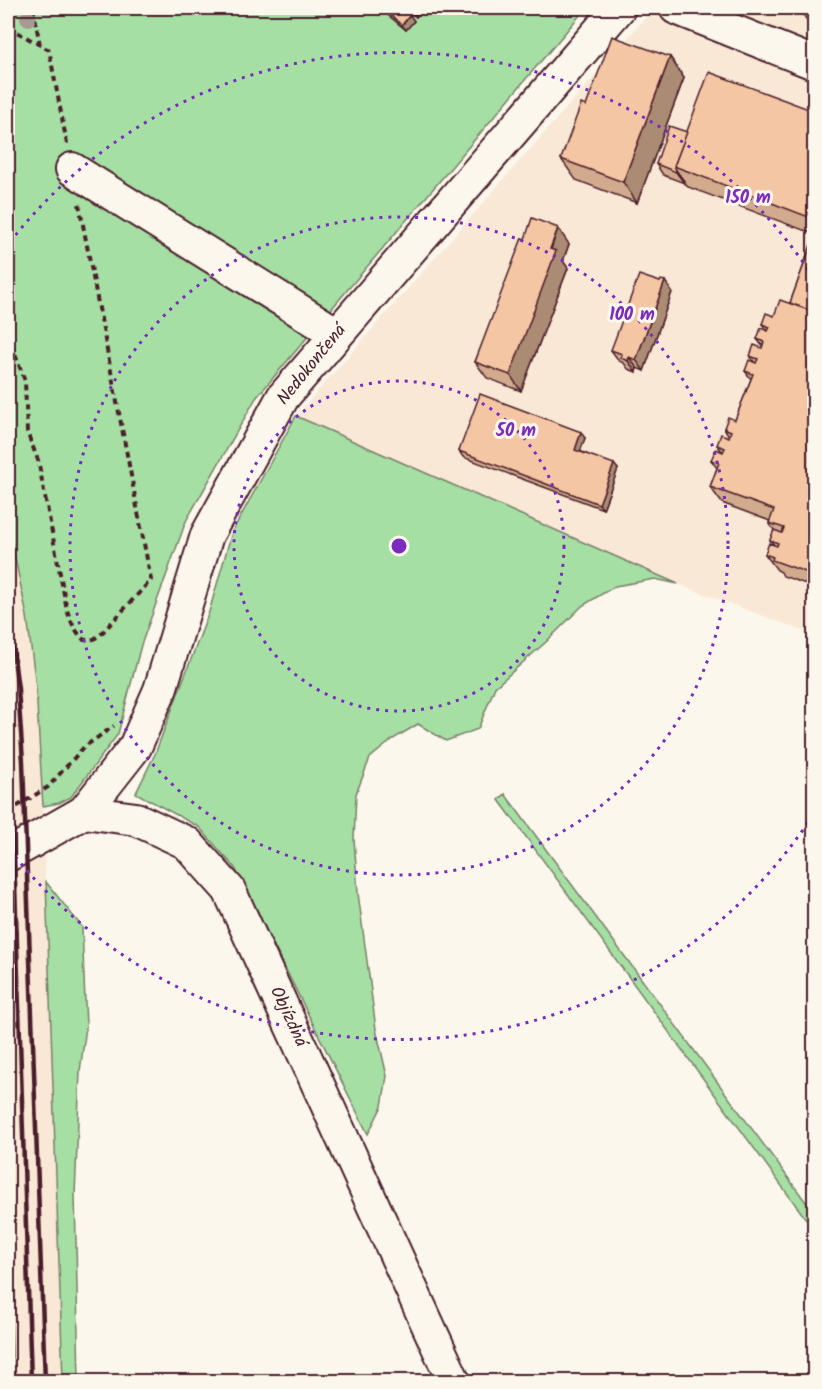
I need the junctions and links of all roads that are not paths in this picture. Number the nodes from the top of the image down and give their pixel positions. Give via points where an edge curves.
1 (619, 8) edge
2 (676, 8) edge
3 (814, 63) edge
4 (72, 169) road end
5 (337, 334) junction
6 (84, 812) junction
7 (8, 855) edge
8 (454, 1382) edge

1 - 5 street, Nedokončená
2 - 3 street
4 - 5 street
5 - 6 street, Nedokončená via 283,397 207,535 160,690 135,747
6 - 7 street
6 - 8 street, Objízdná via 136,819 187,843 229,890

